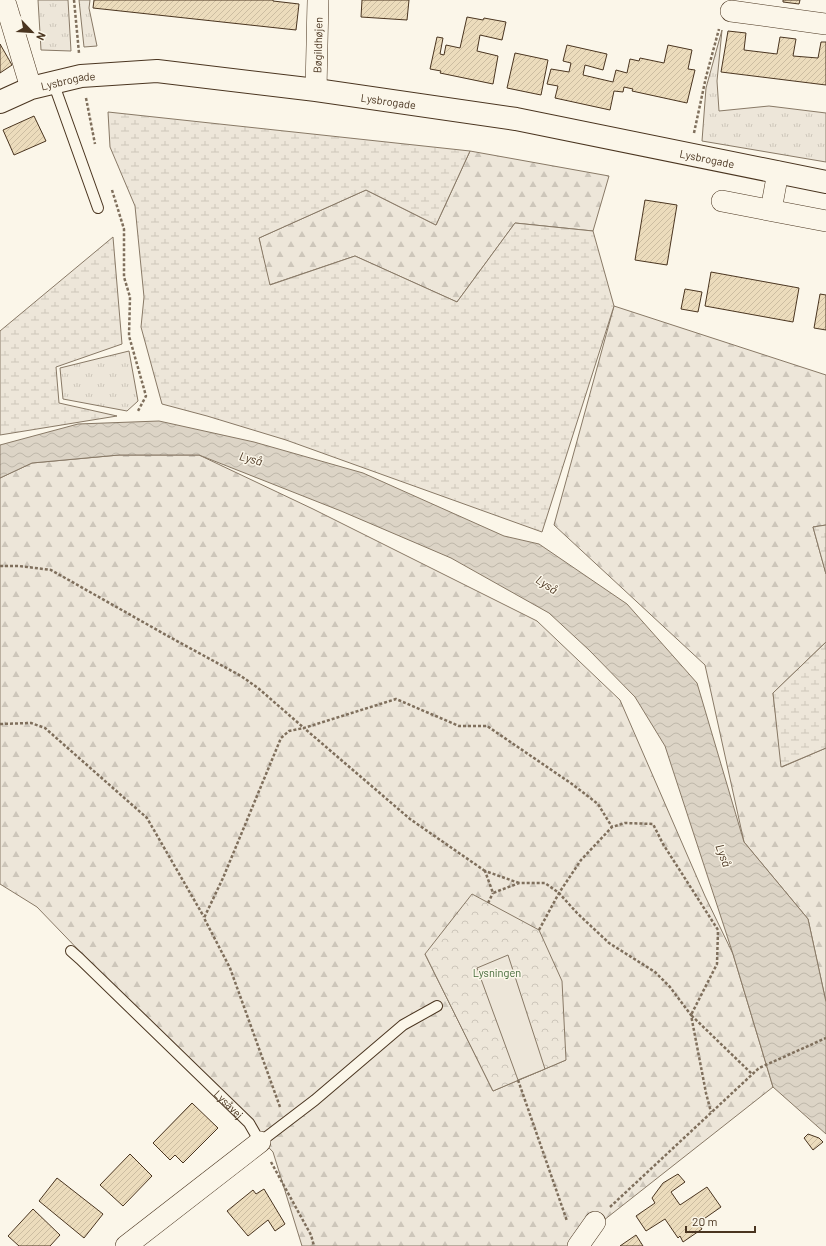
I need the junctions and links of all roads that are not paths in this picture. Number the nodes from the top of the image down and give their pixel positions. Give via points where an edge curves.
1 (3, 0) edge
2 (318, 0) edge
3 (761, 8) edge
4 (731, 11) road end
5 (826, 24) edge
6 (53, 82) junction
7 (31, 88) junction
8 (316, 90) junction
9 (0, 102) edge
10 (778, 172) junction
11 (826, 182) edge
12 (722, 201) dead end
13 (98, 208) dead end
14 (771, 210) junction
15 (826, 221) edge
16 (71, 951) dead end
17 (437, 1006) dead end
18 (260, 1142) junction
19 (595, 1222) road end
20 (126, 1246) edge
21 (578, 1246) edge

1 - 7 street
2 - 8 street, Bøgildhøjen
3 - 4 street
3 - 5 street
6 - 7 street, Lysbrogade
6 - 8 street, Lysbrogade via 81,76 157,71
6 - 13 lane
7 - 9 street, Lysbrogade
8 - 10 street, Lysbrogade via 516,119
10 - 11 street, Lysbrogade
10 - 14 street
12 - 14 street
14 - 15 street
16 - 18 lane, Lysåvej via 249,1123
17 - 18 lane via 403,1025 315,1100
18 - 20 street
19 - 21 street

